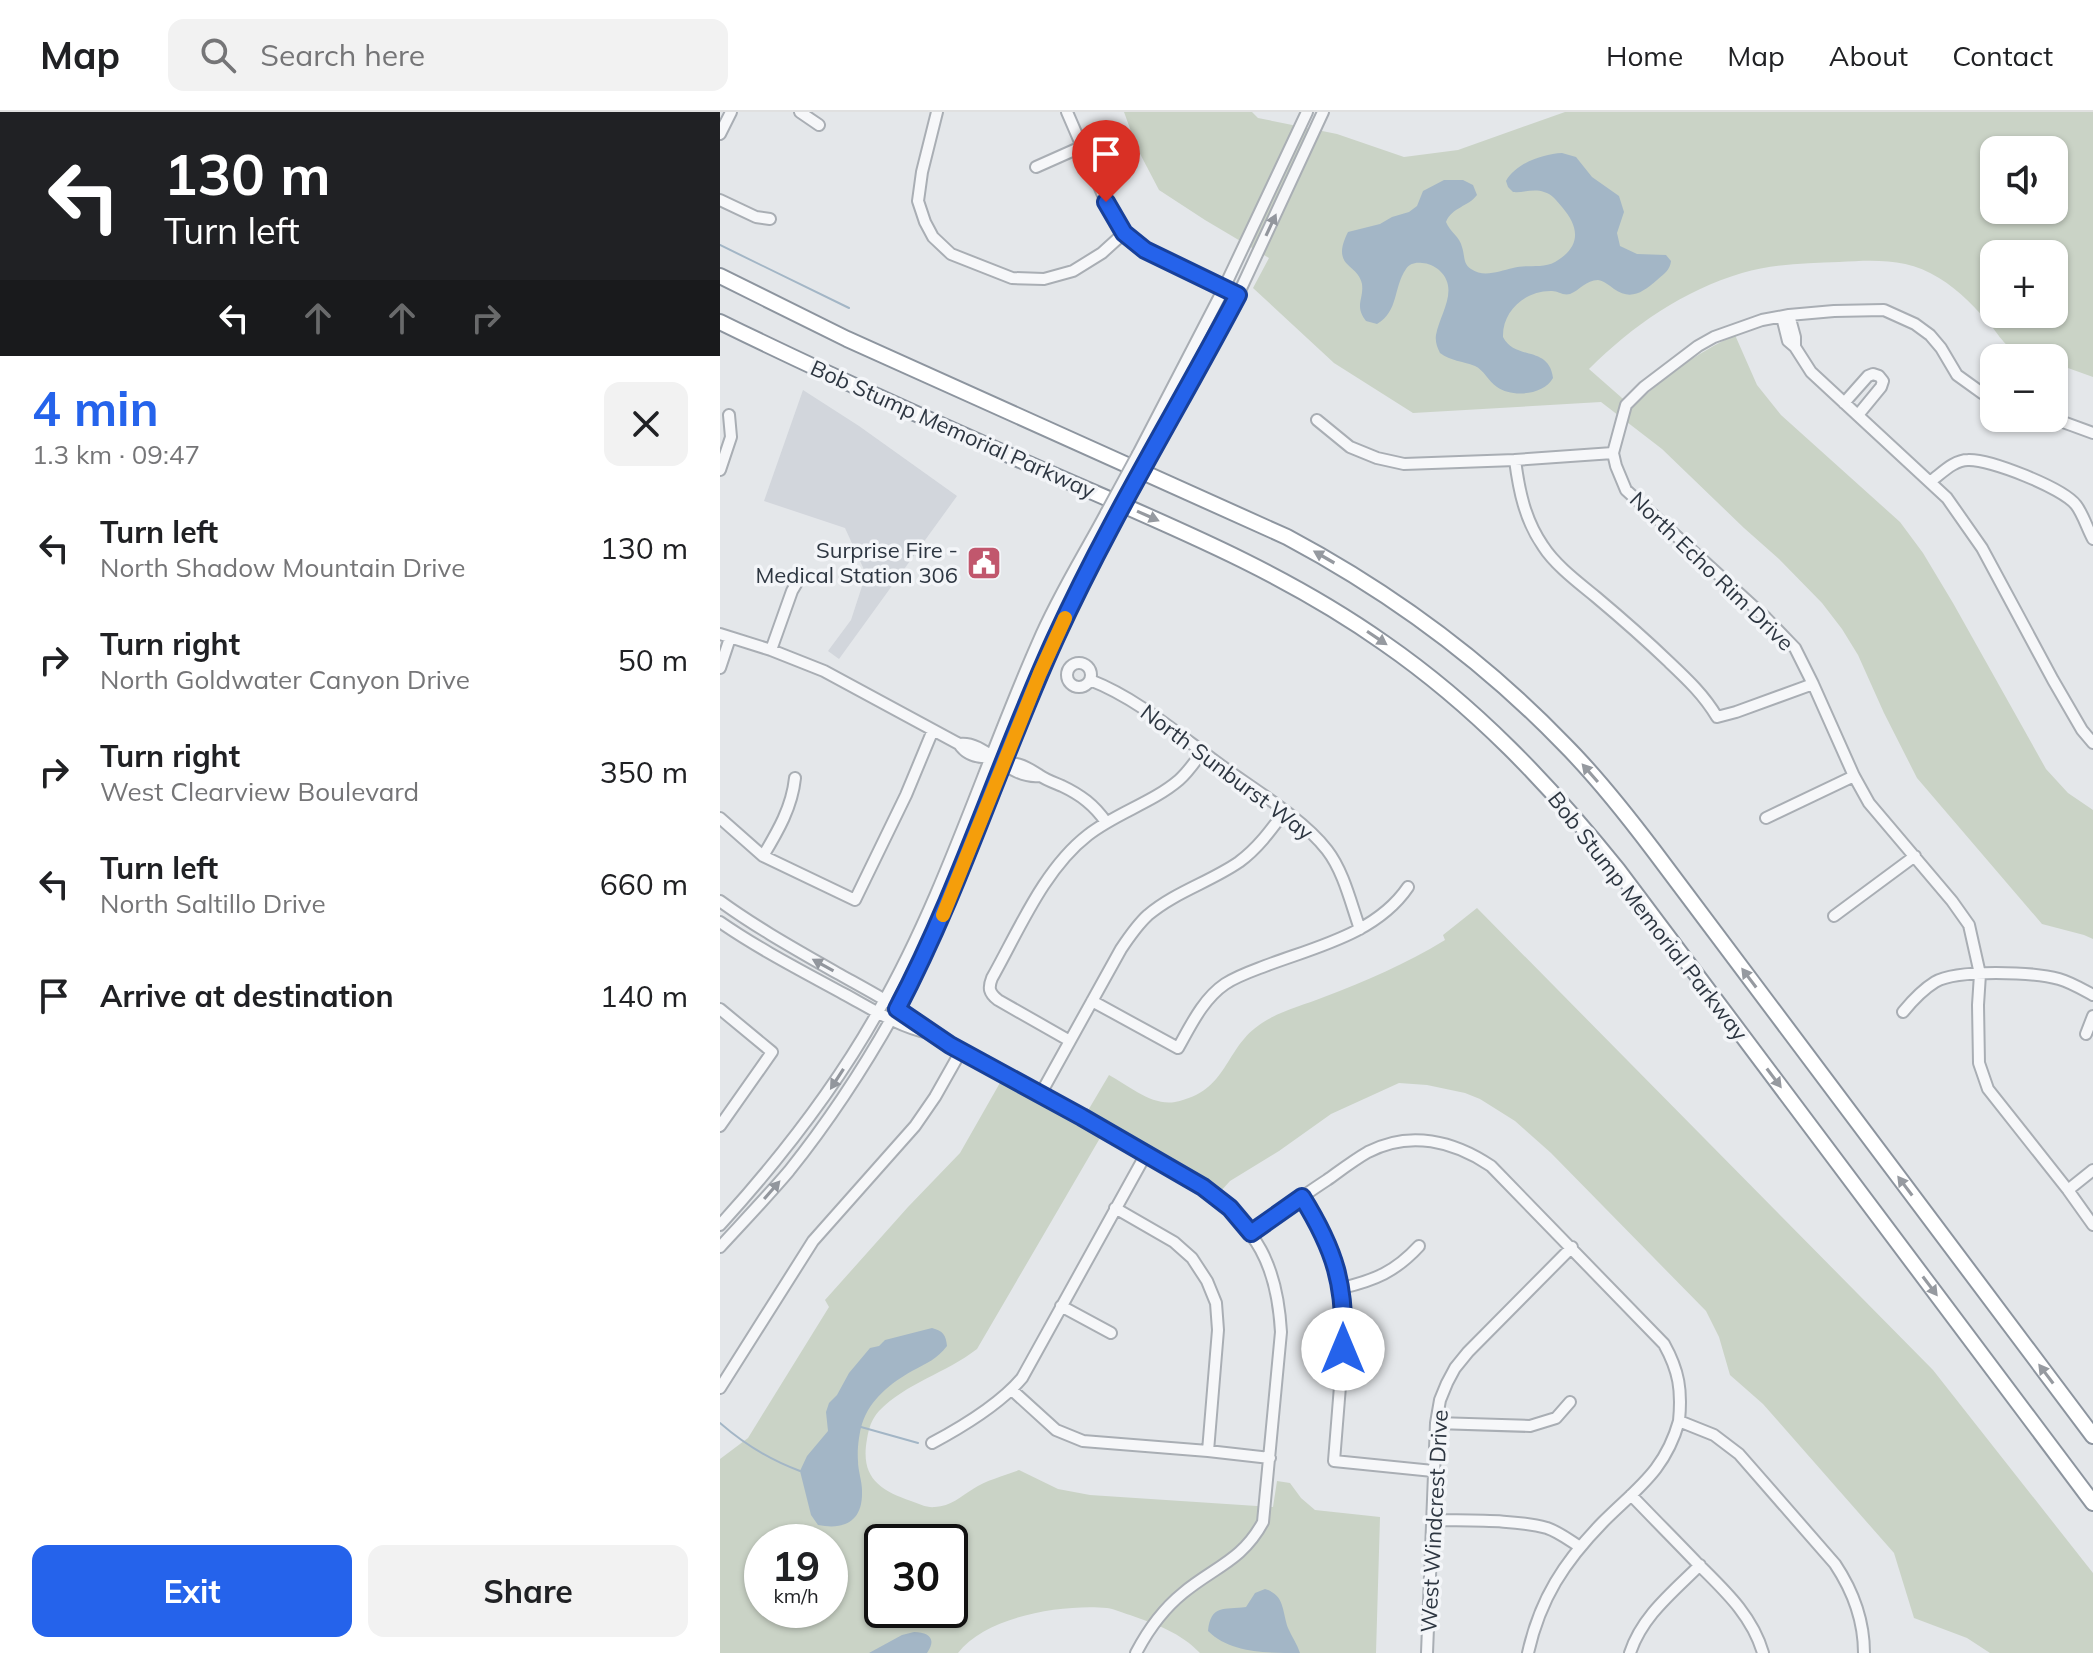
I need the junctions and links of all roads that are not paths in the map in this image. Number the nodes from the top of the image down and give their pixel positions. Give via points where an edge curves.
1 (731, 112) edge
2 (800, 112) edge
3 (937, 112) edge
4 (1067, 112) edge
5 (1307, 112) edge
6 (1323, 112) edge
7 (819, 125) dead end
8 (721, 127) edge
9 (1081, 147) junction
10 (1036, 167) dead end
11 (720, 200) edge
12 (770, 219) dead end
13 (1124, 233) junction
14 (720, 276) edge
15 (1224, 288) junction
16 (1238, 295) junction
17 (1785, 316) junction
18 (720, 322) edge
19 (1980, 392) edge
20 (1844, 403) junction
21 (729, 415) dead end
22 (1858, 415) junction
23 (1317, 420) dead end
24 (2068, 424) edge
25 (2093, 433) edge
26 (1613, 453) junction
27 (1143, 456) junction
28 (1515, 460) junction
29 (720, 470) edge
30 (1931, 481) junction
31 (1111, 515) junction
32 (2093, 539) edge
33 (802, 574) dead end
34 (725, 636) edge
35 (771, 650) junction
36 (720, 668) edge
37 (1090, 680) dead end
38 (1813, 684) junction
39 (933, 730) junction
40 (2093, 743) edge
41 (1202, 752) junction
42 (991, 757) junction
43 (1004, 763) junction
44 (1854, 776) junction
45 (795, 778) dead end
46 (1285, 811) junction
47 (720, 818) edge
48 (1766, 818) dead end
49 (1106, 822) junction
50 (763, 856) junction
51 (1915, 856) junction
52 (1408, 887) dead end
53 (720, 901) edge
54 (1834, 916) dead end
55 (720, 922) edge
56 (1360, 929) junction
57 (1980, 974) junction
58 (2093, 995) edge
59 (885, 1000) junction
60 (1092, 1001) junction
61 (720, 1009) edge
62 (878, 1012) junction
63 (1903, 1012) dead end
64 (894, 1014) junction
65 (2093, 1016) edge
66 (2086, 1034) dead end
67 (1070, 1041) junction
68 (961, 1051) junction
69 (1040, 1095) junction
70 (720, 1126) edge
71 (1146, 1154) junction
72 (2093, 1170) edge
73 (2068, 1190) junction
74 (1302, 1197) junction
75 (1115, 1208) junction
76 (720, 1225) edge
77 (2093, 1225) edge
78 (1251, 1233) junction
79 (1419, 1246) dead end
80 (720, 1247) edge
81 (1572, 1247) junction
82 (1342, 1288) junction
83 (1061, 1306) junction
84 (1111, 1333) dead end
85 (720, 1388) edge
86 (1012, 1390) junction
87 (1570, 1402) dead end
88 (1679, 1421) junction
89 (1436, 1423) junction
90 (2093, 1436) edge
91 (932, 1443) dead end
92 (1208, 1451) junction
93 (1270, 1458) junction
94 (1433, 1471) junction
95 (1631, 1495) junction
96 (2093, 1503) edge
97 (1432, 1520) junction
98 (1580, 1547) junction
99 (1700, 1565) junction
100 (1136, 1653) edge
101 (1427, 1653) edge
102 (1528, 1653) edge
103 (1630, 1653) edge
104 (1763, 1653) edge
105 (1864, 1653) edge

1 - 8 street
2 - 7 street
3 - 13 street via 918,201 933,237 951,254 1012,278 1044,279 1073,271
4 - 9 street
5 - 15 street
16 -> 6 street
9 - 10 street
9 - 13 street
11 - 12 street
13 - 15 street via 1145,250
90 -> 14 highway, Bob Stump Memorial Parkway via 1632,823 1564,744 1494,677 1403,606 1287,537 847,339
15 - 16 street
15 - 27 street
16 - 27 street
17 - 19 street via 1884,310 1930,335 1957,375
17 - 20 street via 1788,341
17 - 26 street via 1714,337 1644,387 1626,405
18 -> 96 highway, Bob Stump Memorial Parkway via 1249,562 1356,623 1458,699 1536,773 1618,870
20 - 22 street
20 - 22 street via 1868,376 1879,376 1881,387
21 - 29 street via 731,437
22 - 30 street
23 - 28 street via 1350,447 1404,464
24 - 25 street
26 - 28 street
26 - 38 street, North Echo Rim Drive via 1626,490 1795,648
27 - 31 street, bridge
28 - 38 street via 1529,522 1544,549 1677,670 1717,717
30 - 32 street via 1966,459 2014,472 2076,505
30 - 40 street via 1982,548
31 - 42 street via 1049,617
31 - 43 street
33 - 35 street
34 - 35 street
34 - 36 street
35 - 39 street via 824,671
37 - 41 street, North Sunburst Way via 1128,699
38 - 44 street, North Echo Rim Drive
39 - 42 street via 978,757
39 - 50 street via 855,900
41 - 46 street, North Sunburst Way
41 - 49 street via 1177,782
42 - 43 street
42 - 59 street
43 - 49 street via 1014,762 1083,797
43 - 64 street via 946,907
44 - 48 street
44 - 51 street, North Echo Rim Drive via 1869,803
45 - 50 street via 793,796
46 - 56 street, North Sunburst Way via 1329,853
46 - 60 street via 1254,850 1147,916
47 - 50 street
49 - 67 street via 1055,869 989,989 998,1000
51 - 54 street
51 - 57 street, North Echo Rim Drive via 1969,925
52 - 56 street via 1383,915
59 -> 53 street
55 - 62 street
56 - 60 street via 1227,983 1195,1017 1178,1048
57 - 58 street via 2059,979
57 - 63 street via 1937,981
57 - 73 street, North Echo Rim Drive via 1979,1063 1988,1089
59 - 62 street
59 - 64 street
60 - 67 street
61 - 70 street via 772,1052
62 - 64 street
62 -> 76 street via 828,1093
64 - 68 street via 919,1023
80 -> 64 street via 818,1132
65 - 66 street
67 - 69 street
68 - 69 street
68 - 85 street via 924,1114 813,1241
69 - 71 street
71 - 75 street
71 - 78 street via 1203,1187
72 - 73 street
73 - 77 street, North Echo Rim Drive
74 - 78 street
74 - 81 street via 1367,1153 1394,1142 1426,1139 1457,1147 1491,1166
74 - 82 street via 1331,1248
75 - 83 street
75 - 92 street via 1192,1258 1216,1303
78 - 93 street via 1270,1268 1280,1306
79 - 82 street via 1390,1272
81 - 88 street via 1664,1344 1680,1385
81 - 89 street, West Windcrest Drive via 1455,1368
82 - 94 street via 1345,1324 1334,1461
83 - 84 street
83 - 86 street
86 - 91 street
86 - 92 street via 1056,1430 1083,1441
87 - 89 street via 1556,1418 1530,1426
88 - 95 street via 1662,1461
88 - 105 street via 1714,1435 1739,1454 1835,1564 1857,1606
89 - 94 street, West Windcrest Drive
92 - 93 street
93 - 100 street via 1263,1522 1253,1540 1170,1604
94 - 97 street, West Windcrest Drive
95 - 98 street
95 - 99 street
97 - 98 street via 1546,1528
97 - 101 street, West Windcrest Drive
98 - 102 street via 1552,1585
99 - 103 street via 1649,1615
99 - 104 street via 1743,1612

